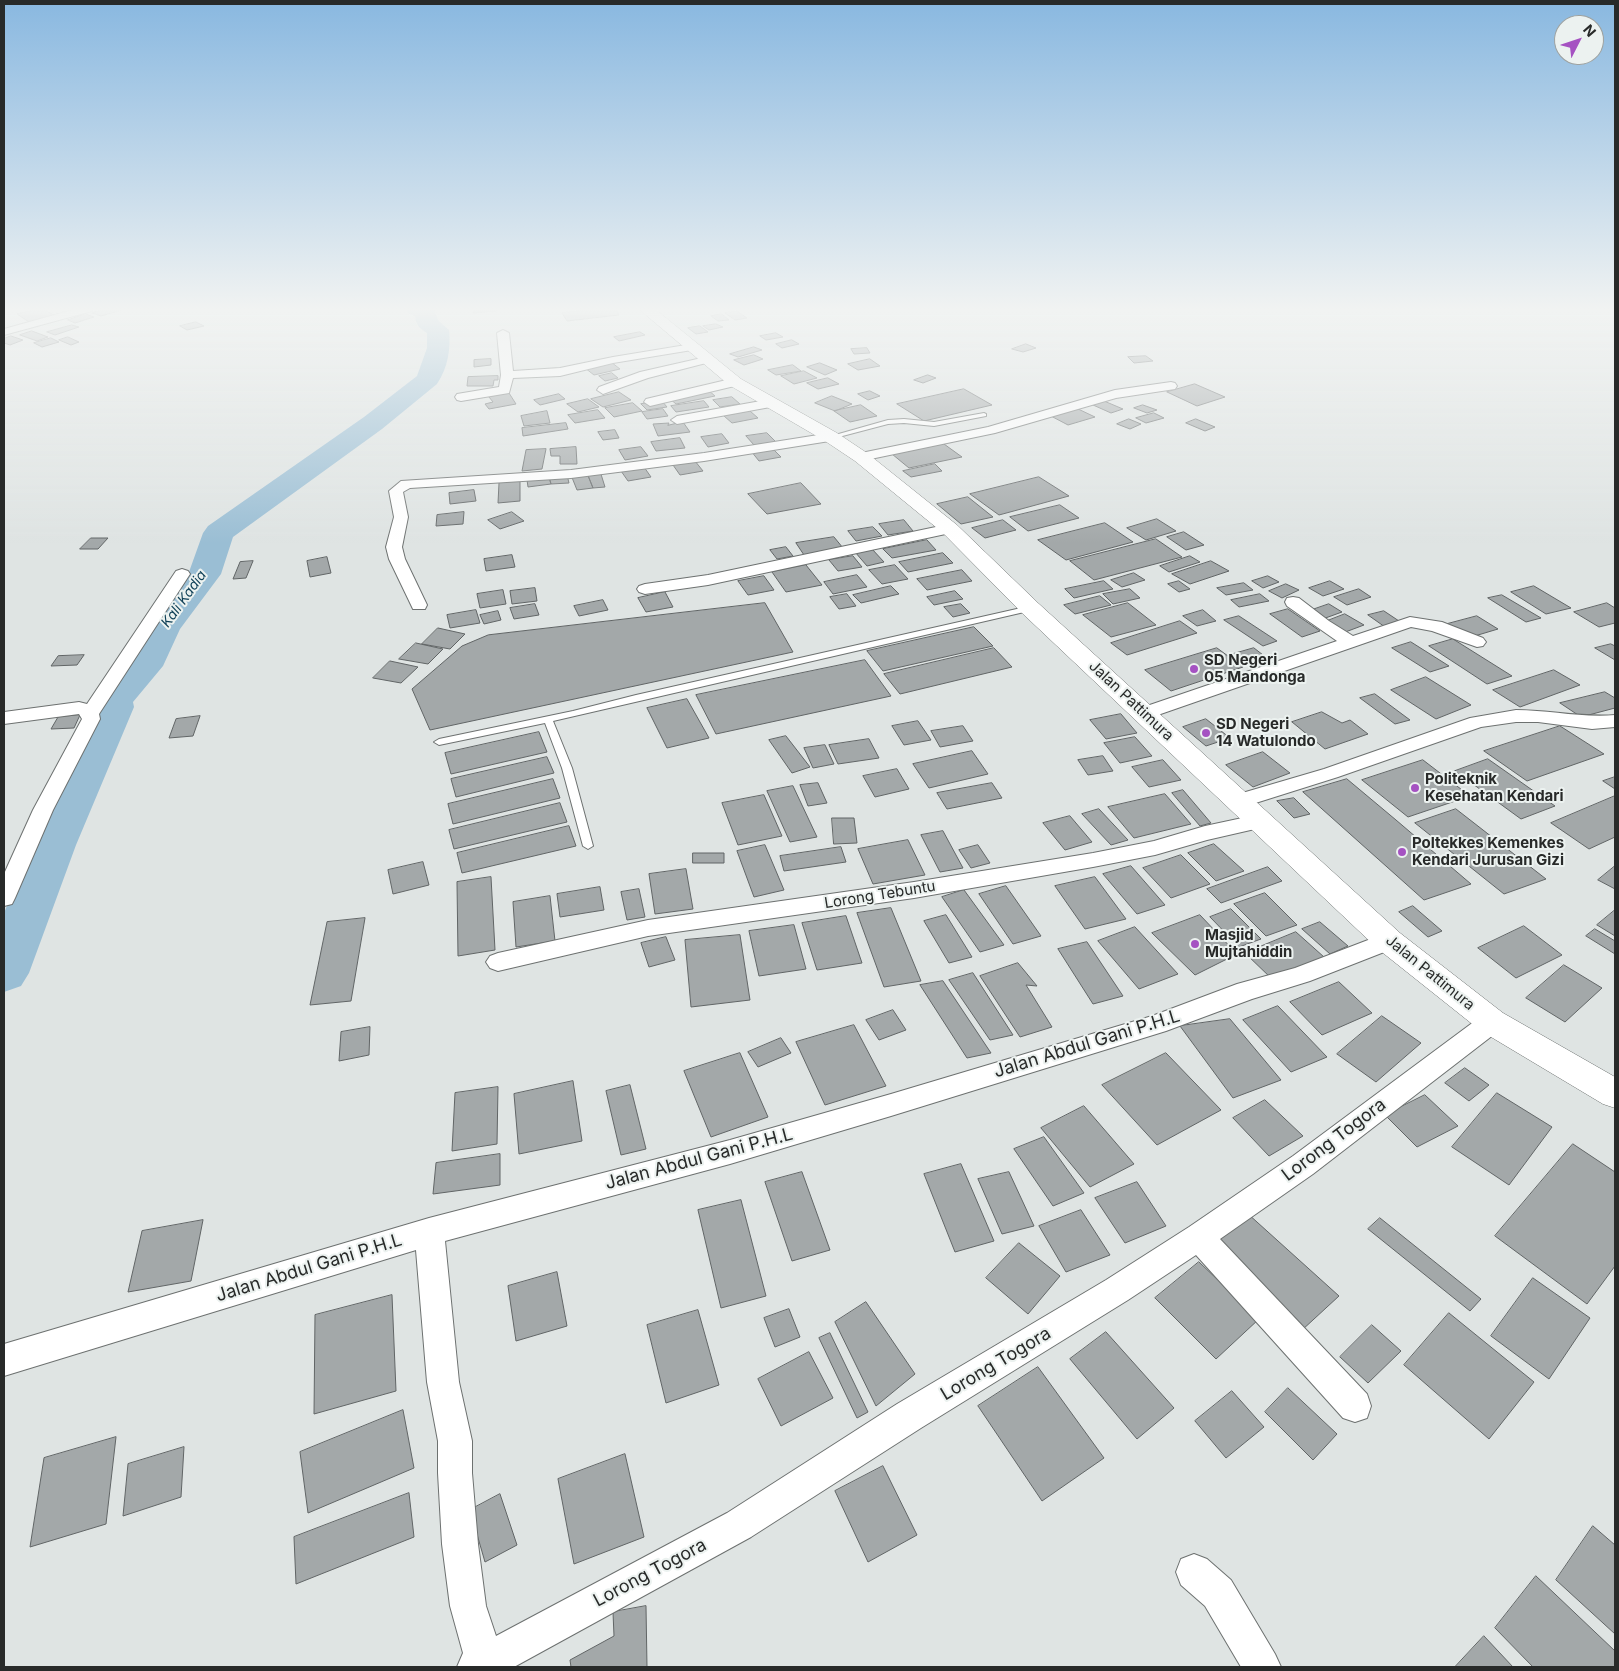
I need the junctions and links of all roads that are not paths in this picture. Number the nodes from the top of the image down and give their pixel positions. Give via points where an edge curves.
1 (505, 387) edge
2 (611, 387) edge
3 (714, 387) edge
4 (744, 387) edge
5 (1164, 387) edge
6 (603, 390) dead end
7 (461, 397) dead end
8 (650, 402) dead end
9 (772, 403) junction
10 (984, 415) dead end
11 (677, 420) dead end
12 (831, 436) junction
13 (861, 458) junction
14 (950, 529) junction
15 (182, 574) dead end
16 (645, 589) dead end
17 (1294, 602) dead end
18 (419, 604) dead end
19 (1030, 608) junction
20 (1478, 642) dead end
21 (1352, 643) junction
22 (91, 712) junction
23 (1145, 713) junction
24 (4, 718) edge
25 (548, 719) junction
26 (1615, 721) edge
27 (439, 742) dead end
28 (1239, 801) junction
29 (1261, 821) junction
30 (588, 846) dead end
31 (4, 898) edge
32 (1389, 941) junction
33 (498, 962) dead end
34 (1492, 1022) junction
35 (1615, 1094) edge
36 (429, 1232) junction
37 (1199, 1237) junction
38 (4, 1360) edge
39 (1355, 1406) dead end
40 (1194, 1572) dead end
41 (480, 1665) edge
42 (1262, 1667) edge

1 - 7 street via 504,390
2 - 6 street
3 - 8 street
4 - 9 highway, Jalan Pattimura
5 - 13 street via 1115,394 990,430
9 - 11 street
9 - 12 highway, Jalan Pattimura
10 - 12 lane via 934,424 888,422
12 - 13 highway, Jalan Pattimura
12 - 18 street via 704,458 571,474 406,484 396,491 401,517 394,547
13 - 14 highway, Jalan Pattimura
14 - 16 street via 724,577
14 - 19 highway, Jalan Pattimura
15 - 22 street
17 - 21 street
19 - 23 highway, Jalan Pattimura
19 - 25 lane
20 - 21 street via 1436,626 1410,622
21 - 23 street
22 - 24 street via 79,708
22 - 31 street via 91,719 43,810
23 - 28 highway, Jalan Pattimura
25 - 27 lane
25 - 30 lane via 567,768
26 - 28 street via 1592,723 1516,716 1477,722
28 - 29 highway, Jalan Pattimura
29 - 32 highway, Jalan Pattimura
29 - 33 street, Lorong Tebuntu via 1156,848 1093,860 648,928
32 - 34 highway, Jalan Pattimura
32 - 36 street, Jalan Abdul Gani P.H.L via 1157,1024 730,1152
34 - 35 highway, Jalan Pattimura
34 - 37 street, Lorong Togora via 1303,1165
36 - 38 street, Jalan Abdul Gani P.H.L
36 - 41 street via 444,1382 455,1441 460,1544
37 - 39 street
37 - 41 street, Lorong Togora via 739,1524
40 - 42 street via 1218,1593

